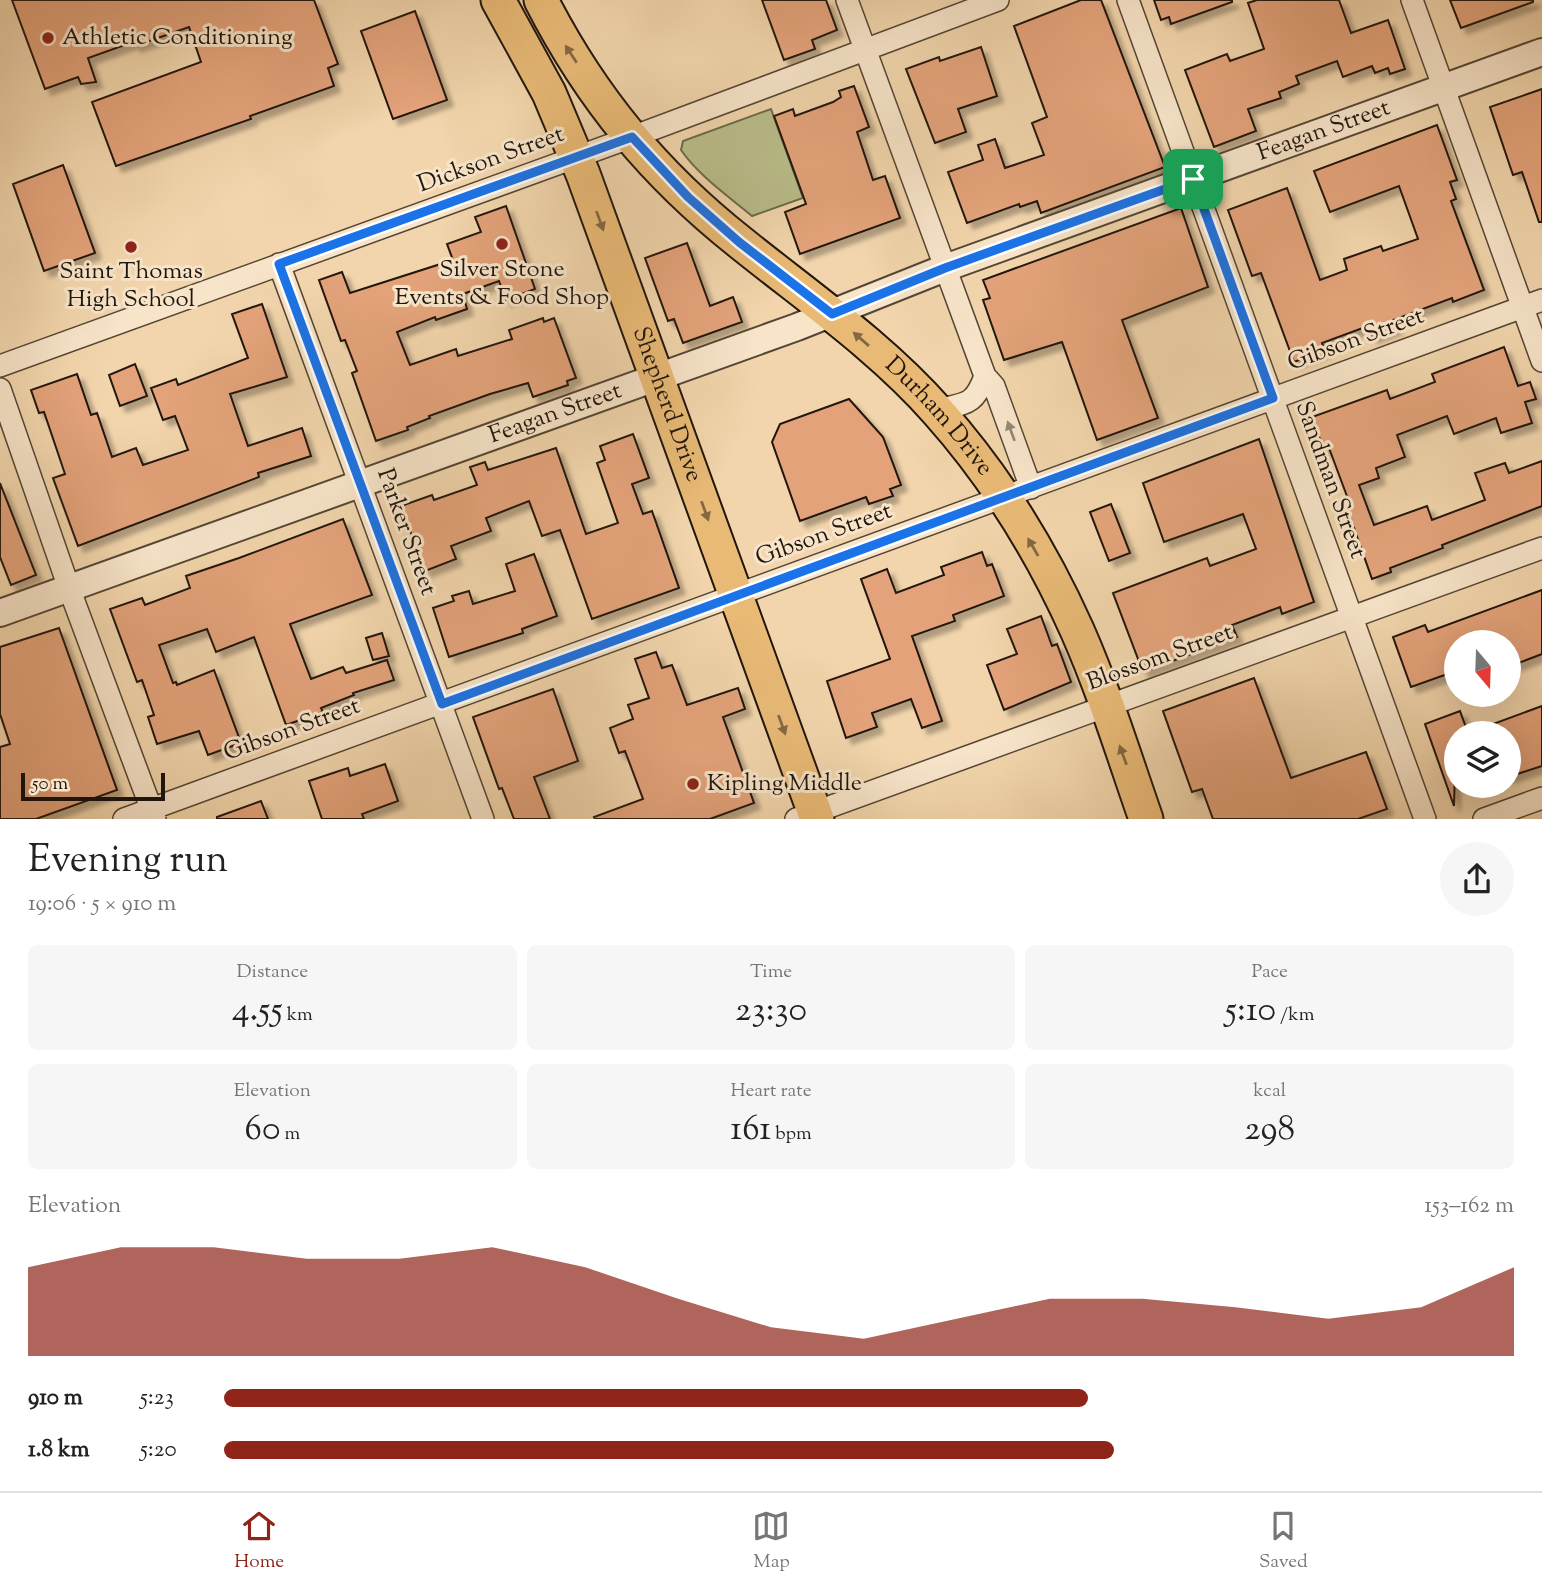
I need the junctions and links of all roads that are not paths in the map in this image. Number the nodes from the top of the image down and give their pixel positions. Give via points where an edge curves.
1 (498, 0) edge
2 (541, 0) edge
3 (848, 0) edge
4 (998, 0) edge
5 (1128, 0) edge
6 (1412, 0) edge
7 (866, 50) junction
8 (1542, 52) edge
9 (1443, 88) junction
10 (632, 137) junction
11 (576, 157) junction
12 (1193, 179) junction
13 (279, 264) junction
14 (945, 268) junction
15 (1532, 304) edge
16 (832, 314) junction
17 (1542, 361) edge
18 (0, 366) edge
19 (985, 376) junction
20 (656, 378) junction
21 (0, 389) edge
22 (1273, 398) junction
23 (937, 410) junction
24 (360, 484) junction
25 (1018, 493) junction
26 (1542, 548) edge
27 (69, 588) junction
28 (736, 595) junction
29 (0, 613) edge
30 (1352, 617) junction
31 (442, 704) junction
32 (1105, 706) junction
33 (1542, 798) edge
34 (153, 814) edge
35 (809, 817) edge
36 (124, 819) edge
37 (483, 819) edge
38 (1146, 819) edge
39 (1425, 819) edge
40 (1484, 819) edge

1 - 11 main road, Shepherd Drive
10 -> 2 main road via 593,89
3 - 7 street
4 - 7 street, Dickson Street
5 - 12 street, Sandman Street
6 - 9 street
7 - 10 street, Dickson Street
7 - 14 street
8 - 9 street, Feagan Street
9 - 12 street, Feagan Street
9 - 15 street
10 - 11 street, Dickson Street
10 - 16 main road, Durham Drive via 688,197
11 - 13 street, Dickson Street
11 -> 20 main road, Shepherd Drive
12 - 14 street, Feagan Street
12 - 22 street, Sandman Street
13 - 18 street, Dickson Street
13 - 24 street, Parker Street
14 - 16 street, Feagan Street
14 - 19 street
15 - 17 street
15 - 22 street, Gibson Street
16 - 20 street, Feagan Street
23 -> 16 main road, Durham Drive
19 - 23 street via 973,399
25 -> 19 street via 994,386
20 - 24 street, Feagan Street
20 -> 28 main road, Shepherd Drive
21 - 27 street
22 - 25 street, Gibson Street
22 - 30 street, Sandman Street
23 - 25 main road, Durham Drive
24 - 27 street, Feagan Street
24 - 31 street, Parker Street
25 - 28 street, Gibson Street
32 -> 25 main road, Durham Drive
26 - 30 street, Blossom Street
27 - 29 street, Feagan Street
27 - 34 street
28 - 31 street, Gibson Street
28 -> 35 main road, Shepherd Drive
30 - 32 street, Blossom Street
30 - 39 street, Sandman Street
31 - 34 street, Gibson Street
31 - 37 street, Parker Street
32 - 35 street, Blossom Street
38 -> 32 main road, Durham Drive
33 - 40 street
34 - 36 street, Gibson Street

